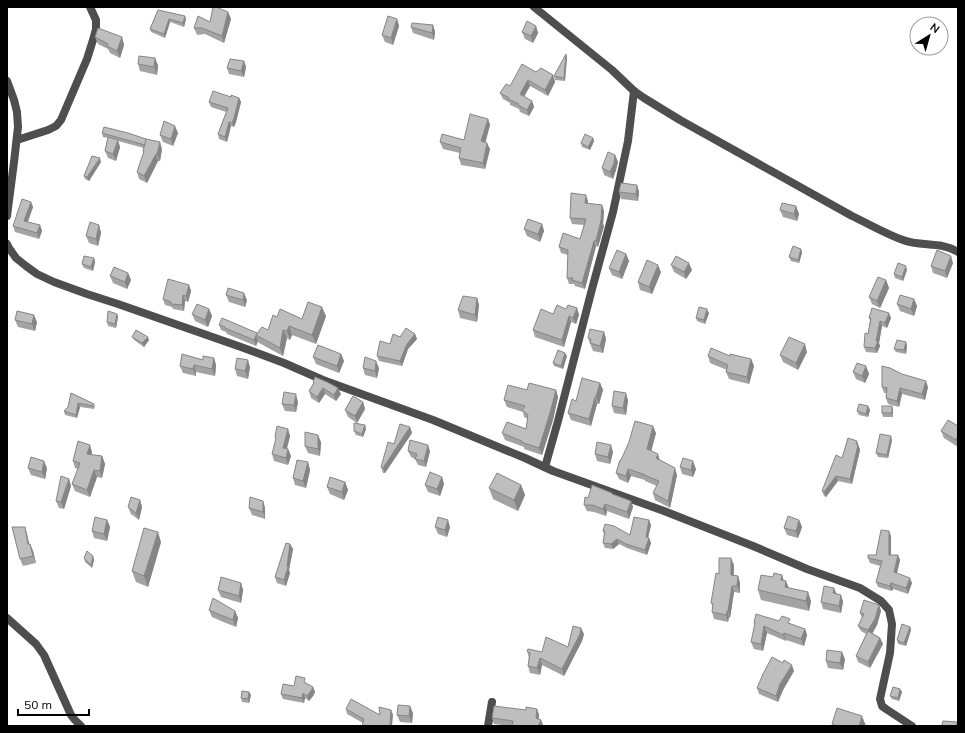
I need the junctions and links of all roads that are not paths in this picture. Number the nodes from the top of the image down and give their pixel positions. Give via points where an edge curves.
1 (90, 7) edge
2 (534, 7) edge
3 (7, 81) edge
4 (634, 91) junction
5 (17, 140) junction
6 (7, 216) edge
7 (7, 244) edge
8 (958, 252) edge
9 (544, 467) junction
10 (7, 618) edge
11 (492, 702) dead end
12 (82, 726) edge
13 (488, 726) edge
14 (912, 726) edge

1 - 5 street via 96,20 96,29 61,120 48,130
2 - 4 street
3 - 5 street via 17,112
4 - 8 street via 680,120 852,216 904,241 947,246
4 - 9 street via 628,141 613,212
5 - 6 street
7 - 9 street via 16,258 37,274 54,282 284,363 433,420
9 - 14 street via 860,588 881,601 889,610 892,624 890,653 880,699 882,706
10 - 12 street via 36,644 71,715
11 - 13 street

